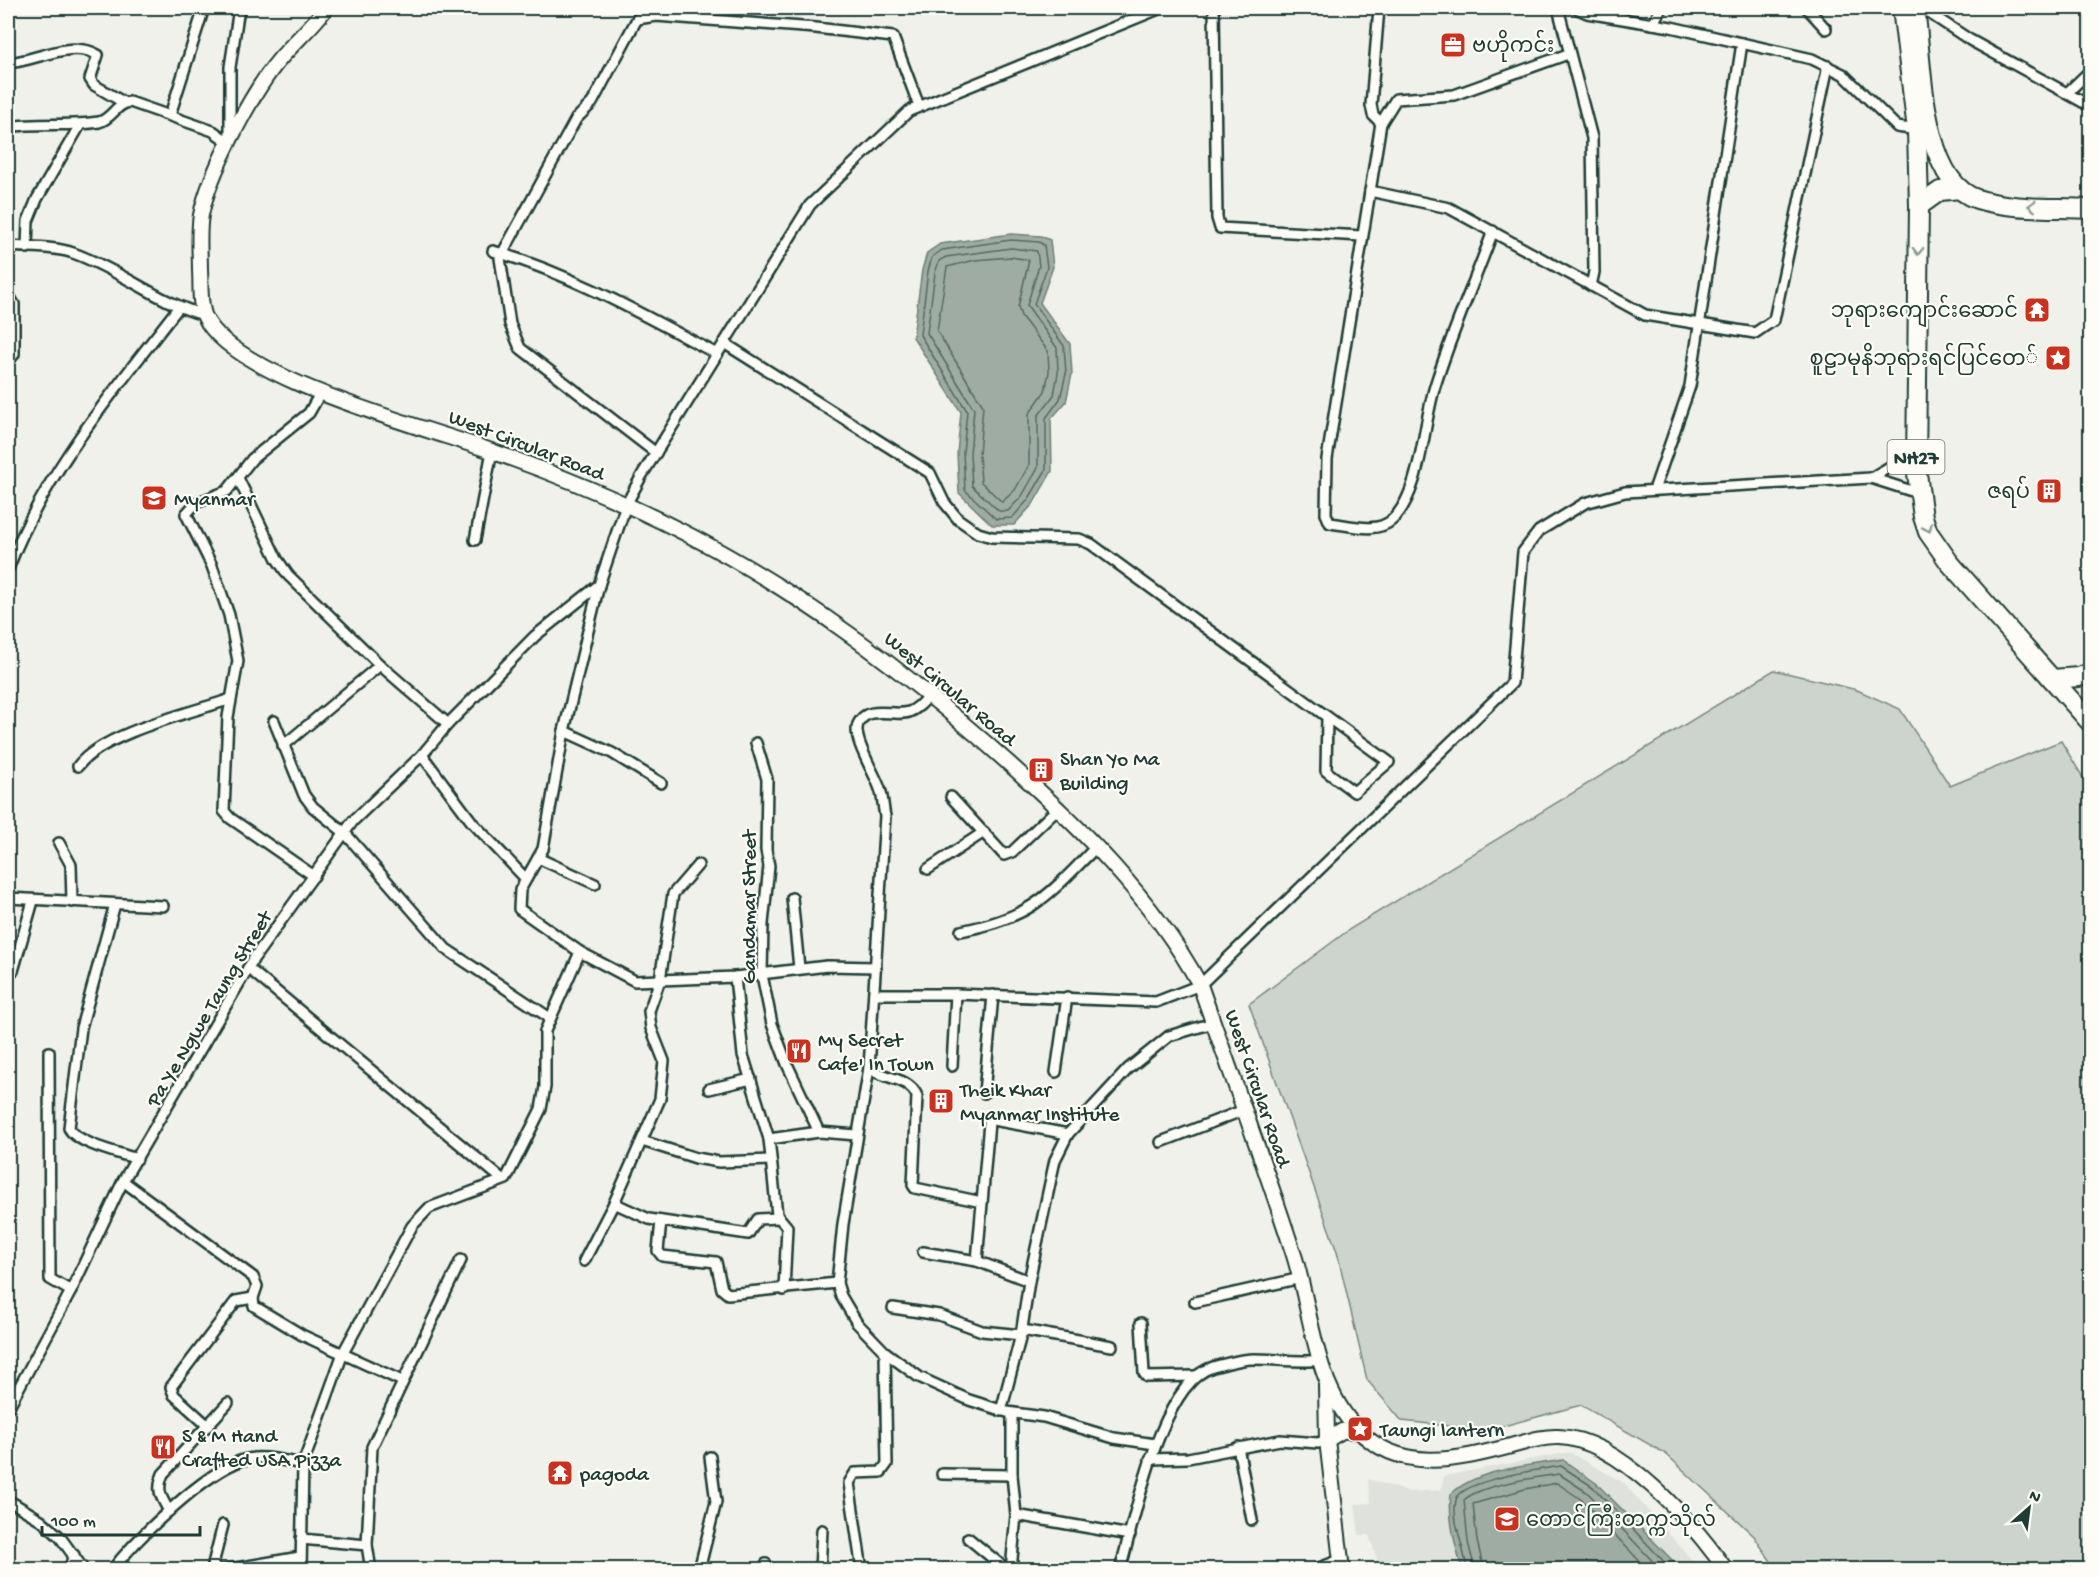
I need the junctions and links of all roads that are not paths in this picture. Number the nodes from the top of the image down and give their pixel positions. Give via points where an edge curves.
1 (204, 8) edge
2 (239, 8) edge
3 (326, 8) edge
4 (1161, 8) edge
5 (1214, 8) edge
6 (1379, 8) edge
7 (1558, 8) edge
8 (1576, 8) edge
9 (1661, 8) edge
10 (1807, 8) edge
11 (1911, 8) edge
12 (1653, 24) junction
13 (1826, 29) dead end
14 (1742, 43) junction
15 (1568, 54) junction
16 (8, 63) edge
17 (1828, 66) junction
18 (2091, 71) edge
19 (2068, 92) junction
20 (123, 102) junction
21 (919, 106) junction
22 (2091, 106) edge
23 (170, 115) junction
24 (1381, 123) junction
25 (80, 125) junction
26 (8, 127) edge
27 (1917, 129) junction
28 (230, 143) junction
29 (1960, 189) junction
30 (1370, 191) junction
31 (1919, 206) junction
32 (2091, 209) edge
33 (1493, 231) junction
34 (1362, 236) junction
35 (8, 246) edge
36 (27, 248) junction
37 (497, 253) junction
38 (1591, 286) junction
39 (8, 294) edge
40 (178, 308) junction
41 (204, 315) junction
42 (1702, 322) junction
43 (724, 343) junction
44 (717, 354) junction
45 (8, 362) edge
46 (321, 392) junction
47 (492, 451) junction
48 (1916, 451) junction
49 (656, 453) junction
50 (238, 478) junction
51 (1870, 478) junction
52 (1654, 490) junction
53 (1918, 492) junction
54 (626, 505) junction
55 (475, 540) dead end
56 (8, 569) edge
57 (599, 585) junction
58 (380, 665) junction
59 (2091, 673) edge
60 (2052, 679) junction
61 (930, 694) junction
62 (231, 699) junction
63 (1327, 717) junction
64 (274, 721) dead end
65 (2091, 722) edge
66 (448, 724) junction
67 (564, 730) junction
68 (756, 743) dead end
69 (283, 746) junction
70 (422, 755) junction
71 (78, 766) dead end
72 (661, 783) dead end
73 (951, 797) dead end
74 (1059, 807) junction
75 (984, 832) junction
76 (345, 833) junction
77 (59, 843) dead end
78 (1096, 847) junction
79 (538, 858) junction
80 (698, 865) dead end
81 (928, 869) dead end
82 (314, 876) junction
83 (526, 879) junction
84 (596, 884) dead end
85 (8, 898) edge
86 (792, 898) dead end
87 (33, 901) junction
88 (72, 902) junction
89 (115, 904) junction
90 (163, 906) dead end
91 (960, 931) dead end
92 (580, 952) junction
93 (876, 967) junction
94 (248, 968) junction
95 (799, 968) junction
96 (13, 971) dead end
97 (762, 975) junction
98 (735, 977) junction
99 (660, 980) junction
100 (1200, 985) junction
101 (874, 994) junction
102 (956, 994) junction
103 (993, 995) junction
104 (1067, 997) junction
105 (550, 1018) junction
106 (1213, 1023) junction
107 (49, 1052) dead end
108 (952, 1066) dead end
109 (869, 1068) junction
110 (1056, 1072) dead end
111 (751, 1079) junction
112 (709, 1089) dead end
113 (984, 1093) dead end
114 (1244, 1110) junction
115 (819, 1131) junction
116 (1068, 1134) junction
117 (857, 1135) junction
118 (769, 1139) junction
119 (642, 1141) junction
120 (1161, 1142) dead end
121 (138, 1159) junction
122 (771, 1160) junction
123 (502, 1179) junction
124 (123, 1181) junction
125 (982, 1202) junction
126 (614, 1203) junction
127 (778, 1218) junction
128 (661, 1221) junction
129 (923, 1252) dead end
130 (461, 1260) dead end
131 (976, 1260) junction
132 (584, 1262) dead end
133 (1301, 1278) junction
134 (1029, 1281) junction
135 (837, 1283) junction
136 (784, 1290) junction
137 (72, 1291) junction
138 (253, 1298) junction
139 (1195, 1302) dead end
140 (893, 1308) dead end
141 (1141, 1323) dead end
142 (1021, 1333) junction
143 (1112, 1346) dead end
144 (885, 1352) junction
145 (343, 1353) junction
146 (1321, 1360) junction
147 (1196, 1376) junction
148 (402, 1381) junction
149 (1326, 1385) junction
150 (228, 1403) dead end
151 (8, 1408) edge
152 (1001, 1411) junction
153 (1012, 1413) junction
154 (208, 1426) junction
155 (1357, 1430) junction
156 (1327, 1440) junction
157 (1155, 1444) junction
158 (1238, 1447) junction
159 (710, 1457) dead end
160 (1150, 1459) junction
161 (303, 1464) junction
162 (942, 1473) dead end
163 (1012, 1475) junction
164 (8, 1500) edge
165 (169, 1510) junction
166 (1016, 1515) junction
167 (1252, 1520) dead end
168 (223, 1525) dead end
169 (822, 1530) dead end
170 (1130, 1535) junction
171 (968, 1538) dead end
172 (301, 1539) junction
173 (368, 1545) junction
174 (74, 1555) junction
175 (300, 1557) junction
176 (1341, 1565) edge
177 (69, 1569) edge
178 (84, 1569) edge
179 (112, 1569) edge
180 (218, 1569) edge
181 (224, 1569) edge
182 (301, 1569) edge
183 (371, 1569) edge
184 (699, 1569) edge
185 (820, 1569) edge
186 (862, 1569) edge
187 (1009, 1569) edge
188 (1120, 1569) edge
189 (1314, 1569) edge
190 (1726, 1569) edge

1 - 23 street
2 - 28 street via 230,67
3 - 28 street, West Circular Road via 257,90
4 - 21 street
5 - 34 street via 1220,228
6 - 24 street via 1371,105 1373,115
7 - 15 street
8 - 12 street
9 - 12 street
10 - 13 street
11 - 19 street via 1923,9 1970,40
11 - 27 highway, NH27
11 - 29 highway via 1932,137 1942,165
12 - 14 street
14 - 17 street
14 - 42 street via 1700,310
15 - 24 street via 1454,95 1396,99
15 - 38 street via 1592,138
16 - 20 street via 77,47 92,51 98,55 90,79
17 - 27 street via 1843,74 1897,127
17 - 42 street via 1774,320 1755,333
18 - 19 street
19 - 22 street
20 - 23 street
20 - 25 street via 101,122
21 - 37 street via 893,38 656,16 636,19 592,103 576,119
21 - 43 street via 909,111 810,205
23 - 28 street via 213,130
24 - 30 street
25 - 26 street
25 - 36 street via 37,199 28,221
27 - 31 highway, NH27
28 - 41 street, West Circular Road via 201,215
29 - 31 highway via 1940,191
32 -> 29 highway via 2014,206 1974,198
30 - 33 street via 1449,208
30 - 34 street
31 -> 48 highway, NH27
33 - 34 street via 1434,386 1415,479 1401,511 1390,522 1375,528 1330,523 1326,514 1328,459
33 - 38 street
35 - 36 street
36 - 40 street via 71,252
37 - 44 street via 593,291
37 - 49 street via 510,324 520,348
38 - 42 street via 1645,315
39 - 45 street via 14,304 14,354
40 - 41 street
40 - 56 street via 70,448 20,537
41 - 46 street, West Circular Road via 220,339 280,374
42 - 52 street via 1690,386
43 - 44 street
43 - 63 street via 930,473 944,502 958,519 978,533 992,537 1079,539 1091,544
44 - 49 street
46 - 47 street, West Circular Road
46 - 50 street via 309,413 252,459
47 - 54 street, West Circular Road
47 - 55 street
48 - 51 street
48 - 53 highway, NH27
49 - 54 street
50 - 58 street via 288,575
50 - 62 street via 227,491 196,503 186,514 212,566 230,615 237,661
51 - 52 street
51 - 53 street
52 - 100 street via 1610,494 1585,503 1530,540 1519,573 1512,683
53 -> 60 highway, NH27 via 1928,532 1949,562
54 - 57 street
54 - 61 street, West Circular Road via 771,581 834,622
57 - 66 street, Pa Ye Ngwe Taung Street via 535,636
57 - 67 street
58 - 66 street
58 - 69 street
59 - 60 highway
60 - 65 highway, NH27
61 - 74 street, West Circular Road
61 - 93 street via 908,713 870,714 857,727 880,789 885,816
62 - 71 street via 97,747
62 - 82 street via 224,811
63 - 63 street via 1326,771 1354,792 1389,762
64 - 69 street
66 - 70 street, Pa Ye Ngwe Taung Street
67 - 72 street
67 - 79 street via 543,849
68 - 97 street, Gandamar Street via 767,779 769,866
69 - 76 street via 312,807
70 - 76 street, Pa Ye Ngwe Taung Street
70 - 83 street via 472,822
73 - 75 street
74 - 75 street via 1004,855
74 - 78 street, West Circular Road
75 - 81 street
76 - 82 street, Pa Ye Ngwe Taung Street
76 - 105 street via 446,949
77 - 88 street via 70,865
78 - 91 street via 1045,898 1025,911 993,924
78 - 100 street, West Circular Road via 1153,912
79 - 83 street
79 - 84 street
80 - 99 street via 673,894
82 - 94 street, Pa Ye Ngwe Taung Street
83 - 92 street via 520,891 519,909
85 - 87 street
86 - 95 street
87 - 88 street
87 - 96 street
88 - 89 street
89 - 90 street
89 - 121 street via 81,1028 69,1128 73,1136 83,1141
92 - 99 street via 626,978
92 - 105 street
93 - 95 street
93 - 101 street
94 - 121 street, Pa Ye Ngwe Taung Street
94 - 123 street
95 - 97 street
97 - 98 street
97 - 115 street, Gandamar Street via 772,1024
98 - 99 street
98 - 111 street via 743,1055
99 - 119 street via 651,1000 649,1020 663,1055 664,1074 660,1100
100 - 104 street via 1156,1002
100 - 106 street, West Circular Road
101 - 102 street
101 - 109 street
102 - 103 street
102 - 108 street
103 - 104 street
103 - 113 street
104 - 110 street
105 - 123 street via 545,1031 542,1109 506,1179
106 - 114 street, West Circular Road
106 - 116 street via 1169,1036 1128,1069
107 - 137 street via 50,1279
109 - 117 street
109 - 125 street via 884,1077 903,1081 917,1096 915,1188
111 - 112 street
111 - 118 street
114 - 120 street
114 - 133 street, West Circular Road
115 - 117 street
115 - 118 street
116 - 125 street via 989,1122
116 - 134 street via 1055,1160
117 - 135 street
118 - 122 street
119 - 122 street via 719,1162
119 - 126 street
121 - 124 street, Pa Ye Ngwe Taung Street
122 - 127 street
123 - 145 street via 429,1208 412,1226
124 - 137 street, Pa Ye Ngwe Taung Street
124 - 138 street via 253,1277 257,1286
125 - 131 street
126 - 128 street
126 - 132 street
127 - 128 street via 758,1219 748,1234
127 - 136 street via 788,1232
128 - 136 street via 658,1251 662,1256 716,1262 724,1292
129 - 131 street
130 - 148 street
131 - 134 street
133 - 139 street
133 - 146 street, West Circular Road
134 - 142 street
135 - 136 street
135 - 144 street via 857,1323
137 - 151 street, Pa Ye Ngwe Taung Street
138 - 145 street via 254,1306 273,1318
138 - 154 street via 236,1301 171,1387 174,1395
140 - 142 street via 939,1315 982,1331
141 - 147 street via 1147,1377
142 - 143 street
142 - 152 street
144 - 152 street via 919,1377
144 - 186 street via 887,1464 881,1472 855,1473 849,1483
145 - 148 street
145 - 161 street
146 - 147 street via 1250,1359 1210,1368
146 - 149 street, West Circular Road
147 - 157 street
148 - 173 street via 372,1447
149 - 155 street, West Circular Road
149 - 156 street
150 - 154 street
152 - 153 street
153 - 157 street
153 - 163 street
154 - 165 street via 164,1474 159,1493
155 - 156 street via 1342,1431
155 - 190 street, West Circular Road via 1387,1451 1409,1459 1436,1461 1466,1458 1544,1438 1583,1442 1639,1474 1708,1544
156 - 158 street via 1280,1440
156 - 176 street
157 - 160 street
158 - 160 street via 1188,1458
158 - 167 street
159 - 184 street via 716,1502
160 - 170 street
161 - 165 street via 269,1458 244,1460 225,1469
161 - 172 street
162 - 163 street
163 - 166 street
164 - 174 street via 41,1520
165 - 179 street
166 - 170 street
166 - 187 street
168 - 180 street via 213,1564
169 - 185 street
170 - 188 street
171 - 187 street
172 - 173 street
172 - 175 street
173 - 183 street
174 - 177 street
174 - 178 street
175 - 181 street
175 - 182 street
176 - 189 street

